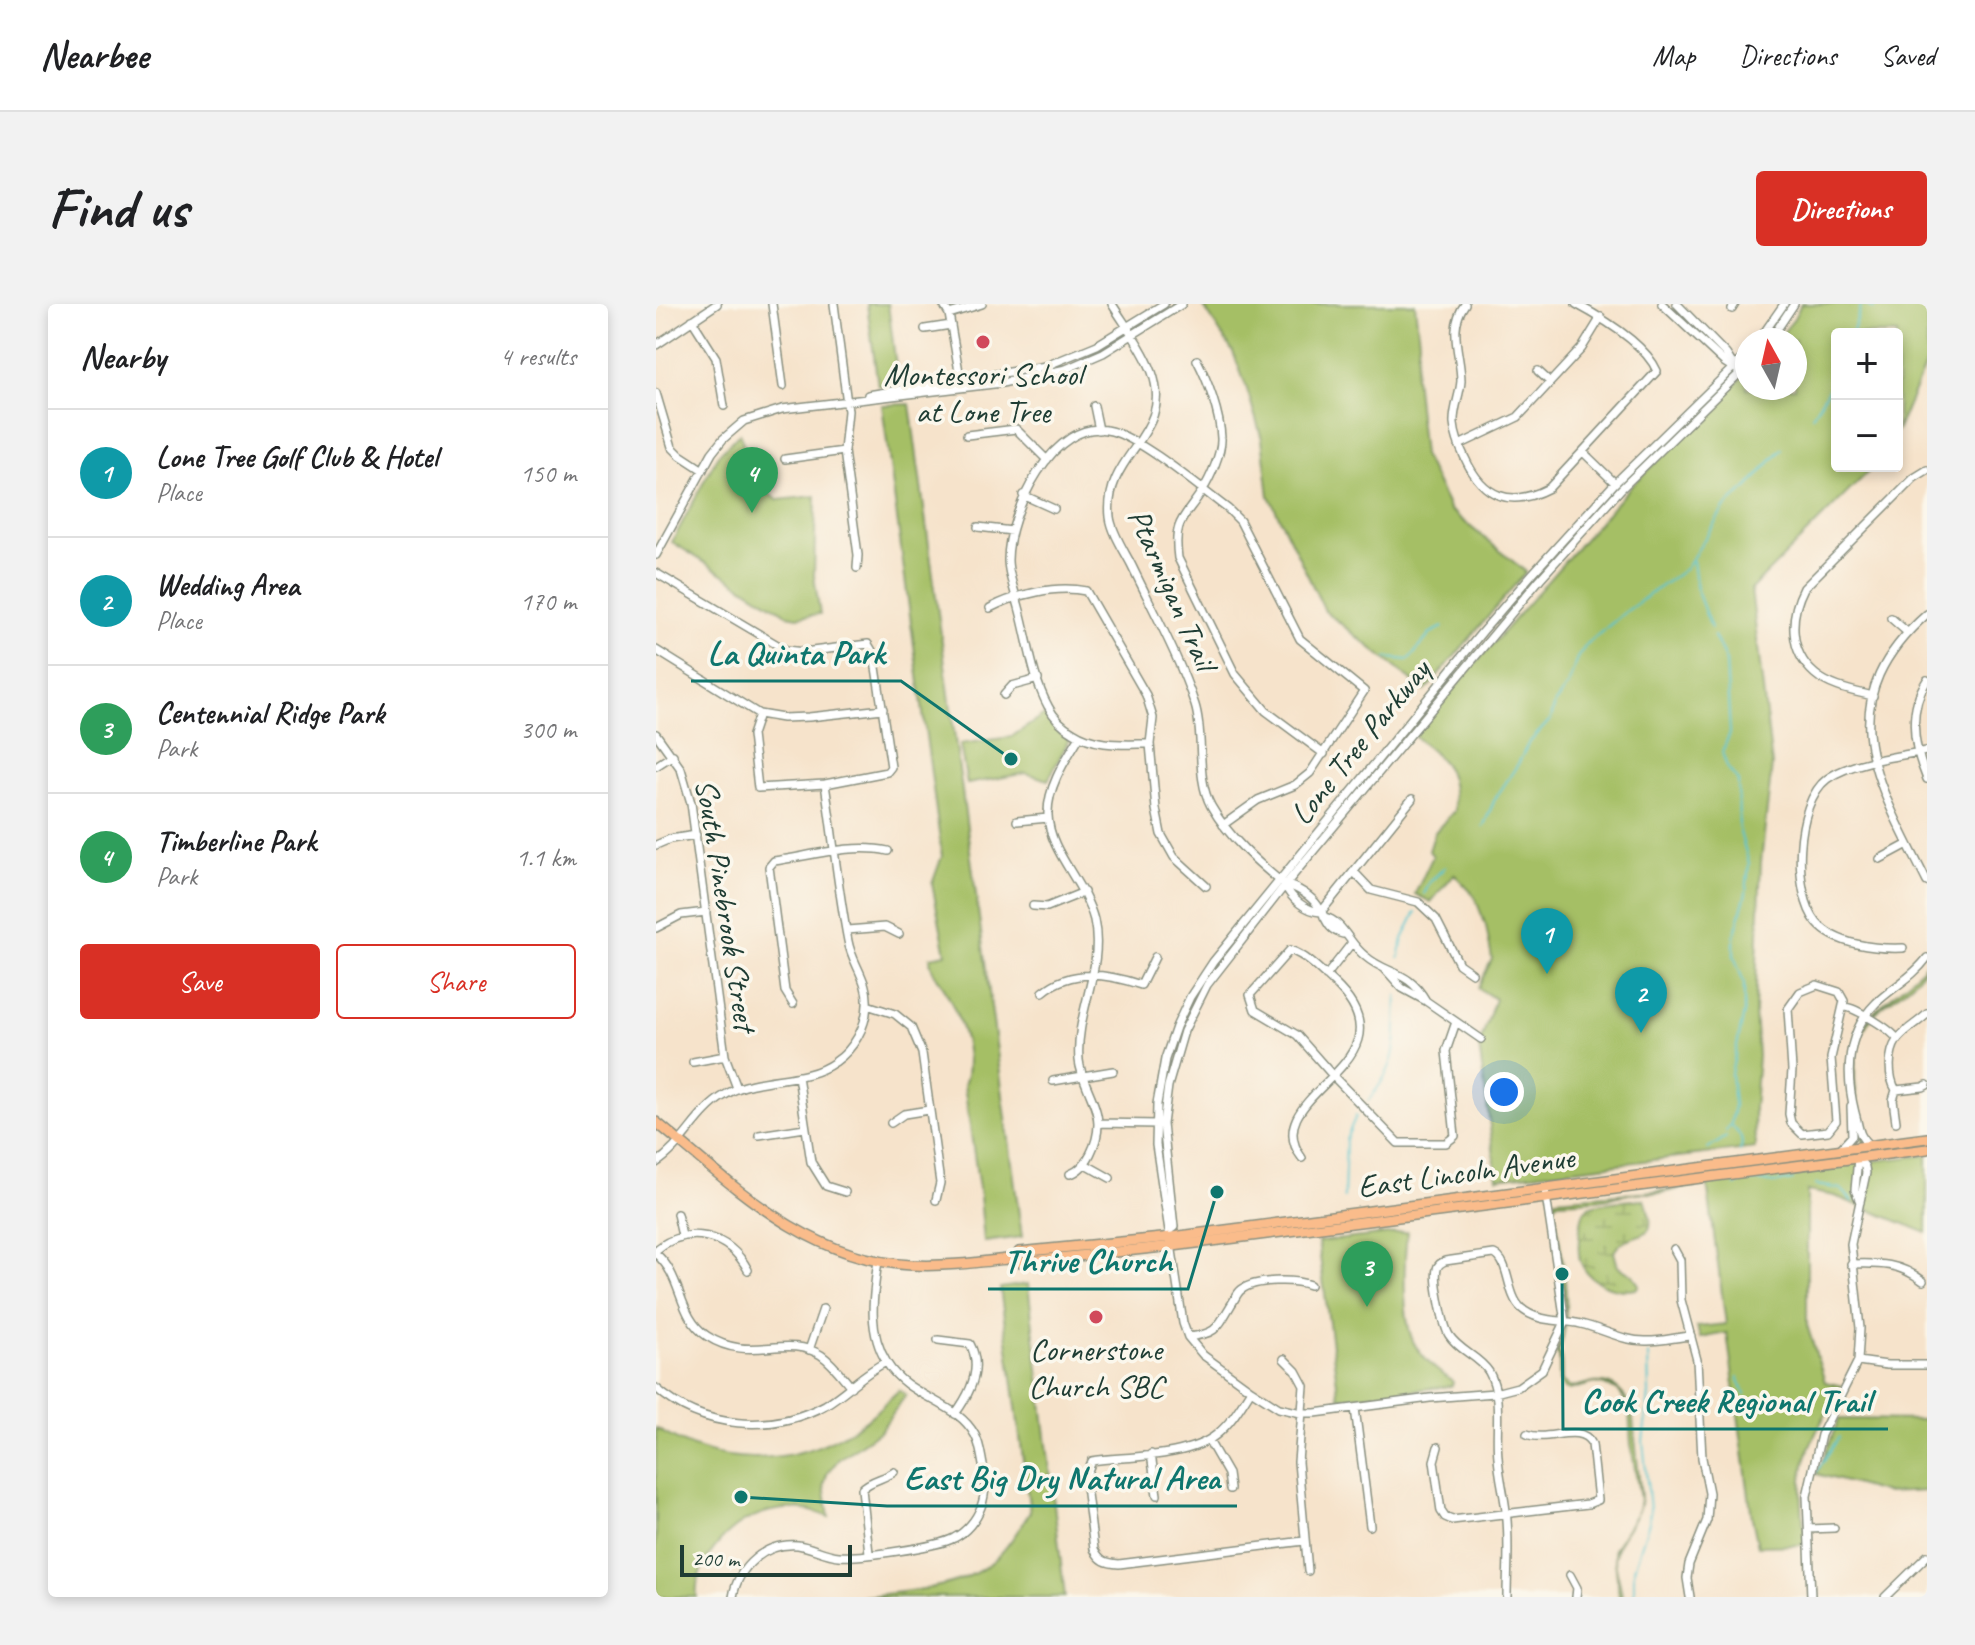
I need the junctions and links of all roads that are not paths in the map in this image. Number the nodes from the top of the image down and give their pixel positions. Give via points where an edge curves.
1 (717, 304) edge
2 (772, 304) edge
3 (834, 304) edge
4 (943, 304) edge
5 (982, 304) edge
6 (1112, 304) edge
7 (1164, 304) edge
8 (1182, 304) edge
9 (1465, 304) edge
10 (1576, 304) edge
11 (1662, 304) edge
12 (1677, 304) edge
13 (1784, 304) edge
14 (1794, 304) edge
15 (949, 314) junction
16 (1601, 317) junction
17 (692, 320) junction
18 (951, 325) junction
19 (1767, 328) edge
20 (1778, 328) edge
21 (925, 329) dead end
22 (1130, 332) junction
23 (656, 345) edge
24 (1197, 360) dead end
25 (1735, 367) edge
26 (1735, 369) edge
27 (1538, 371) dead end
28 (1735, 372) edge
29 (1550, 382) junction
30 (962, 384) junction
31 (783, 386) dead end
32 (656, 393) edge
33 (846, 400) junction
34 (724, 406) dead end
35 (1094, 406) dead end
36 (1099, 430) junction
37 (967, 435) dead end
38 (1138, 444) junction
39 (1459, 445) junction
40 (844, 451) junction
41 (1583, 452) junction
42 (785, 459) dead end
43 (1047, 460) junction
44 (703, 470) junction
45 (1927, 470) edge
46 (1618, 486) junction
47 (1203, 490) junction
48 (1023, 495) junction
49 (1054, 509) dead end
50 (978, 527) dead end
51 (1012, 531) junction
52 (656, 555) edge
53 (857, 568) dead end
54 (656, 573) edge
55 (1017, 598) junction
56 (990, 608) dead end
57 (1927, 614) edge
58 (1891, 618) dead end
59 (1907, 632) junction
60 (656, 650) edge
61 (1038, 679) junction
62 (1927, 680) edge
63 (1004, 695) dead end
64 (1873, 696) junction
65 (883, 709) junction
66 (759, 714) junction
67 (656, 734) edge
68 (1080, 736) junction
69 (1150, 744) junction
70 (1927, 751) edge
71 (1916, 753) junction
72 (1324, 754) junction
73 (673, 755) junction
74 (1872, 762) junction
75 (656, 766) edge
76 (1927, 779) edge
77 (825, 784) junction
78 (1412, 799) dead end
79 (1048, 818) junction
80 (1017, 821) dead end
81 (1223, 825) junction
82 (696, 835) junction
83 (1908, 844) junction
84 (656, 845) edge
85 (888, 851) dead end
86 (835, 852) junction
87 (1880, 859) dead end
88 (1354, 872) junction
89 (1282, 882) junction
90 (1927, 882) edge
91 (1206, 886) dead end
92 (1084, 892) junction
93 (1033, 906) dead end
94 (706, 912) junction
95 (1322, 914) junction
96 (656, 928) edge
97 (847, 930) junction
98 (899, 934) dead end
99 (1351, 944) junction
100 (1903, 948) dead end
101 (1155, 957) dead end
102 (1927, 958) edge
103 (1472, 973) dead end
104 (1093, 975) junction
105 (1326, 976) junction
106 (1043, 992) dead end
107 (793, 1004) dead end
108 (867, 1005) junction
109 (1845, 1007) junction
110 (1927, 1014) edge
111 (1866, 1016) junction
112 (1456, 1022) junction
113 (1481, 1039) dead end
114 (1897, 1039) junction
115 (725, 1056) junction
116 (693, 1062) dead end
117 (1113, 1071) dead end
118 (798, 1076) junction
119 (1082, 1077) junction
120 (1334, 1077) junction
121 (1053, 1081) dead end
122 (1927, 1085) edge
123 (737, 1088) junction
124 (1896, 1090) junction
125 (1852, 1103) junction
126 (929, 1110) junction
127 (656, 1122) edge
128 (1896, 1122) dead end
129 (891, 1123) dead end
130 (1099, 1123) junction
131 (1159, 1124) junction
132 (805, 1128) junction
133 (759, 1135) dead end
134 (1927, 1138) edge
135 (679, 1141) junction
136 (1869, 1145) junction
137 (1857, 1147) junction
138 (1840, 1149) junction
139 (1927, 1149) edge
140 (1302, 1158) dead end
141 (1858, 1158) junction
142 (656, 1163) edge
143 (1085, 1164) junction
144 (1070, 1174) dead end
145 (1110, 1178) dead end
146 (845, 1192) dead end
147 (1546, 1194) junction
148 (936, 1200) dead end
149 (677, 1214) dead end
150 (682, 1236) junction
151 (1172, 1238) junction
152 (1674, 1249) dead end
153 (656, 1252) edge
154 (878, 1261) junction
155 (1851, 1264) junction
156 (748, 1270) dead end
157 (1923, 1281) dead end
158 (1310, 1285) dead end
159 (823, 1309) dead end
160 (1565, 1322) junction
161 (1691, 1336) junction
162 (1188, 1337) junction
163 (938, 1340) dead end
164 (809, 1350) junction
165 (1284, 1359) dead end
166 (1858, 1361) junction
167 (886, 1362) junction
168 (1927, 1365) edge
169 (851, 1387) junction
170 (656, 1388) edge
171 (1251, 1390) junction
172 (1495, 1393) junction
173 (1355, 1408) junction
174 (1301, 1413) junction
175 (955, 1414) junction
176 (1527, 1434) dead end
177 (1209, 1441) junction
178 (1438, 1447) dead end
179 (1151, 1454) junction
180 (894, 1472) dead end
181 (1230, 1489) dead end
182 (1157, 1495) dead end
183 (1507, 1513) junction
184 (1370, 1526) dead end
185 (1834, 1528) dead end
186 (1809, 1529) junction
187 (1304, 1541) junction
188 (869, 1553) junction
189 (1927, 1556) edge
190 (1308, 1571) dead end
191 (1570, 1575) dead end
192 (733, 1597) edge
193 (1507, 1597) edge
194 (1576, 1597) edge
195 (1690, 1597) edge
196 (1811, 1597) edge
197 (1885, 1597) edge

1 - 17 street
2 - 31 street
3 - 33 street
4 - 15 street
5 - 15 street
6 - 22 street, Ptarmigan Trail
7 - 22 street
8 - 22 street
9 - 39 street via 1455,333 1461,381 1453,422
10 - 16 street
11 - 26 street
12 - 25 street
13 - 19 street
14 - 20 street
15 - 18 street
16 - 29 street via 1582,348
16 - 41 street via 1657,371
17 - 23 street
17 - 34 street via 716,358
18 - 21 street
18 - 30 street
22 - 30 street via 1103,353 1058,371
22 - 38 street, Ptarmigan Trail via 1151,370 1157,399
24 - 47 street via 1222,439
27 - 29 street
28 - 46 street, Lone Tree Parkway
29 - 39 street via 1518,417
30 - 33 street via 895,389
32 - 44 street via 672,447
33 - 40 street
33 - 44 street via 782,409 744,421 723,439
35 - 36 street
36 - 38 street
36 - 43 street via 1075,437
37 - 43 street via 1016,429
38 - 47 street
38 - 81 street, Ptarmigan Trail via 1117,470 1110,519 1197,709 1204,783
39 - 41 street via 1482,485 1515,499 1549,488
40 - 42 street
40 - 53 street
41 - 46 street
43 - 48 street
44 - 52 street
45 - 64 street via 1804,588 1796,604 1795,642 1813,677
46 - 89 street, Lone Tree Parkway
47 - 72 street via 1181,519 1178,558 1235,674 1266,711
47 - 72 street via 1240,521 1300,639 1364,691
48 - 49 street
48 - 51 street
50 - 51 street
51 - 55 street via 1008,561
54 - 65 street via 786,650 868,644
55 - 56 street
55 - 61 street
55 - 69 street via 1058,588 1086,591 1146,695 1153,718
57 - 59 street
58 - 59 street
59 - 64 street via 1882,668
60 - 66 street
61 - 63 street via 1012,686
61 - 68 street via 1059,722
62 - 71 street via 1915,717
64 - 74 street
65 - 66 street via 809,717
65 - 77 street via 891,767
66 - 77 street via 752,735 758,788
67 - 73 street, South Pinebrook Street
68 - 69 street via 1095,743
68 - 79 street via 1053,787
69 - 91 street via 1161,834 1174,857
70 - 71 street
71 - 74 street
71 - 76 street
72 - 81 street via 1295,785 1258,800
73 - 75 street
73 - 82 street, South Pinebrook Street via 688,791
74 - 83 street
74 - 100 street via 1821,778 1803,821 1801,883 1815,927 1852,943
77 - 86 street
78 - 88 street
79 - 80 street
79 - 92 street via 1056,848
81 - 89 street, Ptarmigan Trail
82 - 84 street
82 - 94 street, South Pinebrook Street
83 - 87 street
83 - 90 street
85 - 86 street
86 - 97 street
86 - 107 street via 774,861 769,867 785,991
88 - 95 street
88 - 103 street via 1371,890 1418,902 1436,919 1459,964
89 - 95 street, Ptarmigan Trail via 1309,910
89 - 131 street, Lone Tree Parkway via 1197,1001 1173,1061
92 - 93 street via 1047,907
92 - 104 street via 1097,940
94 - 96 street via 681,915
94 - 115 street, South Pinebrook Street
95 - 99 street, Ptarmigan Trail
97 - 98 street via 885,927
97 - 108 street
99 - 105 street
99 - 112 street, Ptarmigan Trail via 1402,988
101 - 104 street via 1141,985
102 - 111 street
104 - 106 street via 1061,979
104 - 119 street via 1079,1044
105 - 120 street via 1357,1014 1358,1036
105 - 120 street via 1290,950 1250,1001 1255,1010 1297,1035
108 - 118 street via 859,1034 845,1054 824,1069
108 - 126 street via 895,1014 911,1027 922,1053
109 - 109 street via 1839,992 1817,985 1800,992 1788,1009 1789,1114 1802,1134 1828,1131 1836,1121 1831,1058
109 - 111 street
110 - 114 street
111 - 114 street
111 - 125 street via 1849,1060
112 - 113 street, Ptarmigan Trail
112 - 120 street via 1446,1051 1455,1136 1446,1143 1398,1143
114 - 124 street via 1891,1056
115 - 116 street
115 - 123 street, South Pinebrook Street
117 - 119 street
118 - 123 street
118 - 132 street
119 - 121 street
119 - 130 street
120 - 140 street via 1303,1104 1292,1125
122 - 124 street
123 - 135 street via 710,1105
124 - 128 street
125 - 136 street via 1859,1133
125 - 138 street via 1852,1136
126 - 129 street via 904,1114
126 - 148 street via 940,1183
127 - 135 main road, East Lincoln Avenue
130 - 131 street
130 - 143 street
131 - 151 street, Lone Tree Parkway via 1162,1192
132 - 133 street
132 - 146 street via 816,1174 826,1186
134 - 136 main road, East Lincoln Avenue
135 - 142 street
135 - 154 main road, East Lincoln Avenue via 800,1234
136 - 137 main road, East Lincoln Avenue
137 - 138 main road, East Lincoln Avenue
137 - 141 street
138 - 147 main road, East Lincoln Avenue
139 - 141 main road, East Lincoln Avenue
141 - 147 main road, East Lincoln Avenue
141 - 155 street via 1866,1173
143 - 144 street
143 - 145 street
147 - 151 main road, East Lincoln Avenue
147 - 160 street
149 - 150 street
150 - 153 street
150 - 156 street via 703,1235 722,1242 738,1253
151 - 154 main road, East Lincoln Avenue via 1019,1252 1015,1258 938,1266
151 - 162 street, Lone Tree Parkway
152 - 161 street
153 - 164 street via 674,1277 688,1316 711,1338 745,1350
154 - 167 street via 872,1312
155 - 157 street via 1888,1263
155 - 166 street via 1860,1328
158 - 162 street via 1295,1280 1251,1285 1240,1290 1208,1335
159 - 164 street
160 - 161 street via 1646,1341
160 - 172 street via 1542,1370 1518,1387
160 - 172 street via 1537,1318 1521,1308 1498,1256 1441,1263 1436,1273 1449,1334 1480,1361
161 - 195 street via 1710,1507 1689,1564
162 - 171 street via 1203,1355
163 - 175 street via 970,1344 973,1349 972,1386
164 - 169 street via 827,1360
165 - 174 street via 1304,1386
166 - 168 street
166 - 186 street via 1821,1435 1807,1496
167 - 169 street
167 - 175 street via 915,1392
169 - 170 street via 806,1414 751,1424 693,1412
171 - 174 street via 1279,1408
171 - 177 street via 1230,1422
172 - 173 street
172 - 183 street via 1497,1455
173 - 174 street
173 - 184 street
174 - 187 street via 1298,1462
175 - 188 street via 980,1446 986,1484 977,1515 961,1534 941,1543
176 - 183 street via 1588,1437 1600,1496 1588,1504
177 - 179 street
177 - 181 street via 1228,1474
178 - 183 street via 1434,1461 1445,1517
179 - 182 street
179 - 187 street via 1092,1461 1087,1467 1099,1559 1119,1564
180 - 188 street via 862,1489
183 - 193 street
185 - 186 street
186 - 196 street
187 - 190 street
188 - 192 street via 838,1556 797,1545 775,1547 748,1565
189 - 197 street
191 - 194 street

